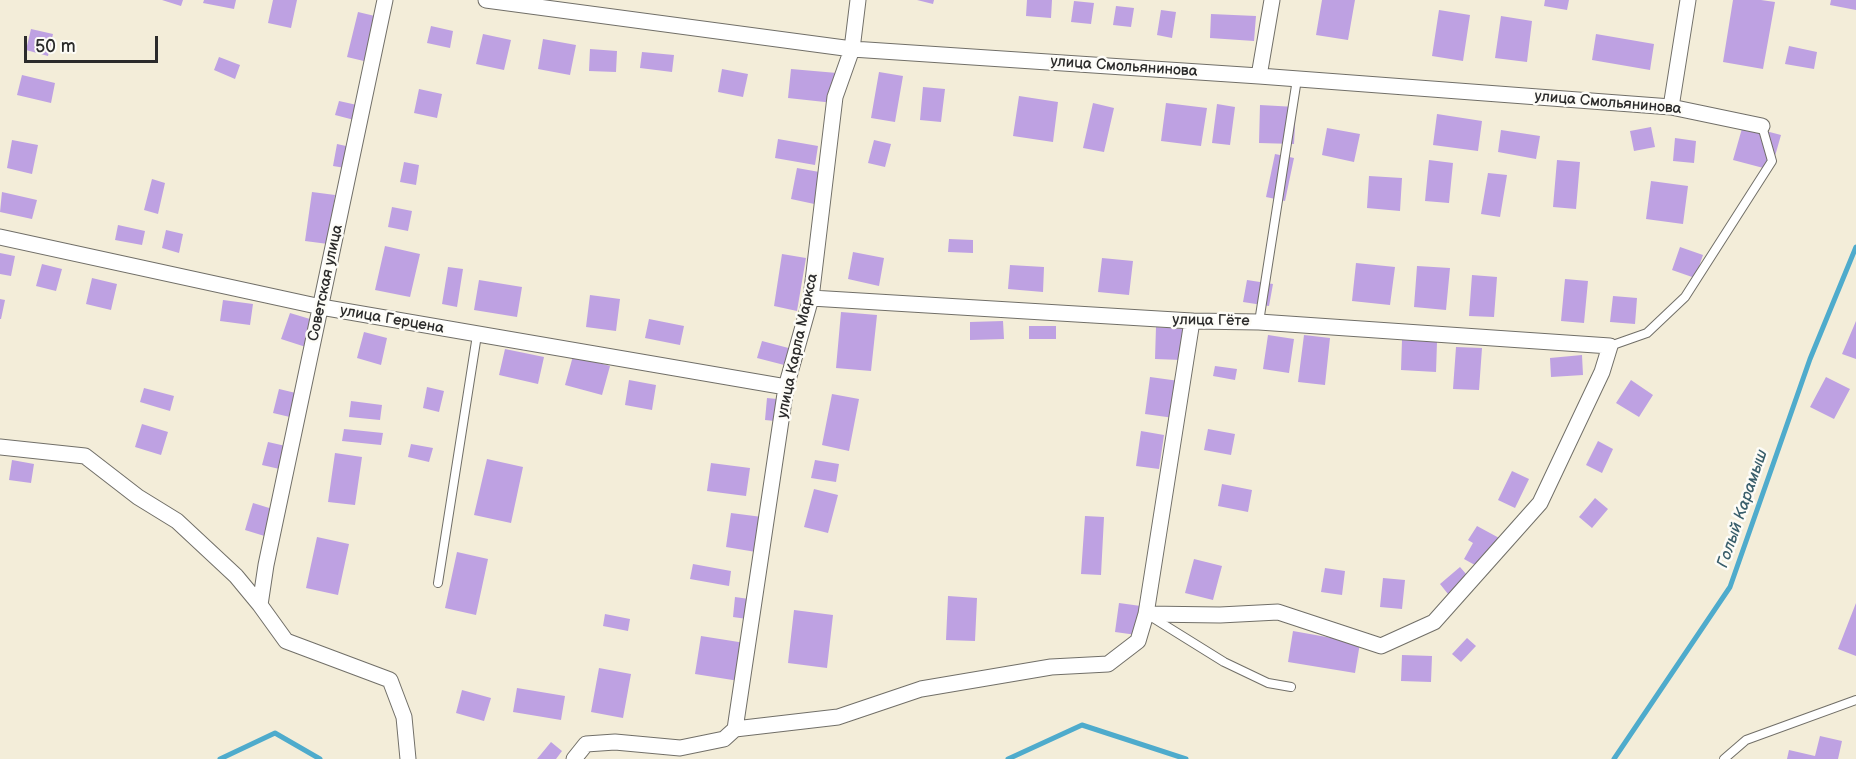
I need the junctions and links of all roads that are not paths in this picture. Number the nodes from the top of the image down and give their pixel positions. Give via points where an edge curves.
1 (385, 0) edge
2 (486, 0) edge
3 (858, 0) edge
4 (1272, 0) edge
5 (1688, 0) edge
6 (852, 49) junction
7 (1259, 76) junction
8 (1297, 79) junction
9 (1671, 107) junction
10 (1762, 126) joint
11 (0, 237) edge
12 (811, 298) junction
13 (321, 307) junction
14 (1192, 321) junction
15 (1258, 322) junction
16 (477, 335) junction
17 (1610, 346) junction
18 (786, 387) junction
19 (0, 447) edge
20 (438, 583) dead end
21 (260, 605) junction
22 (1146, 614) junction
23 (1291, 687) dead end
24 (1856, 700) edge
25 (735, 729) junction
26 (408, 759) edge
27 (574, 759) edge
28 (1724, 759) edge

1 - 13 street, Советская улица
2 - 6 street, улица Смольянинова
3 - 6 street, улица Карла Маркса
4 - 7 street
5 - 9 street
6 - 7 street, улица Смольянинова
6 - 12 street, улица Карла Маркса via 835,97
7 - 8 street, улица Смольянинова
8 - 9 street, улица Смольянинова
8 - 15 lane
9 - 10 street, улица Смольянинова
10 - 17 lane via 1772,161 1685,297 1647,333
11 - 13 street, улица Герцена
12 - 14 street, улица Гёте
12 - 18 street, улица Карла Маркса
13 - 16 street, улица Герцена
13 - 21 street, Советская улица
14 - 15 street, улица Гёте
14 - 22 street
15 - 17 street, улица Гёте
16 - 18 street, улица Герцена
16 - 20 lane
17 - 22 street via 1602,372 1540,503 1434,622 1381,646 1278,612
18 - 25 street, улица Карла Маркса
19 - 21 street via 85,456 177,521 236,576
21 - 26 street via 286,640 390,680 404,717
22 - 23 lane via 1224,663 1268,682
22 - 25 street via 1138,641 1108,664 1051,667 932,687 838,717
24 - 28 lane via 1746,740
25 - 27 street via 724,739 681,748 615,742 586,744

